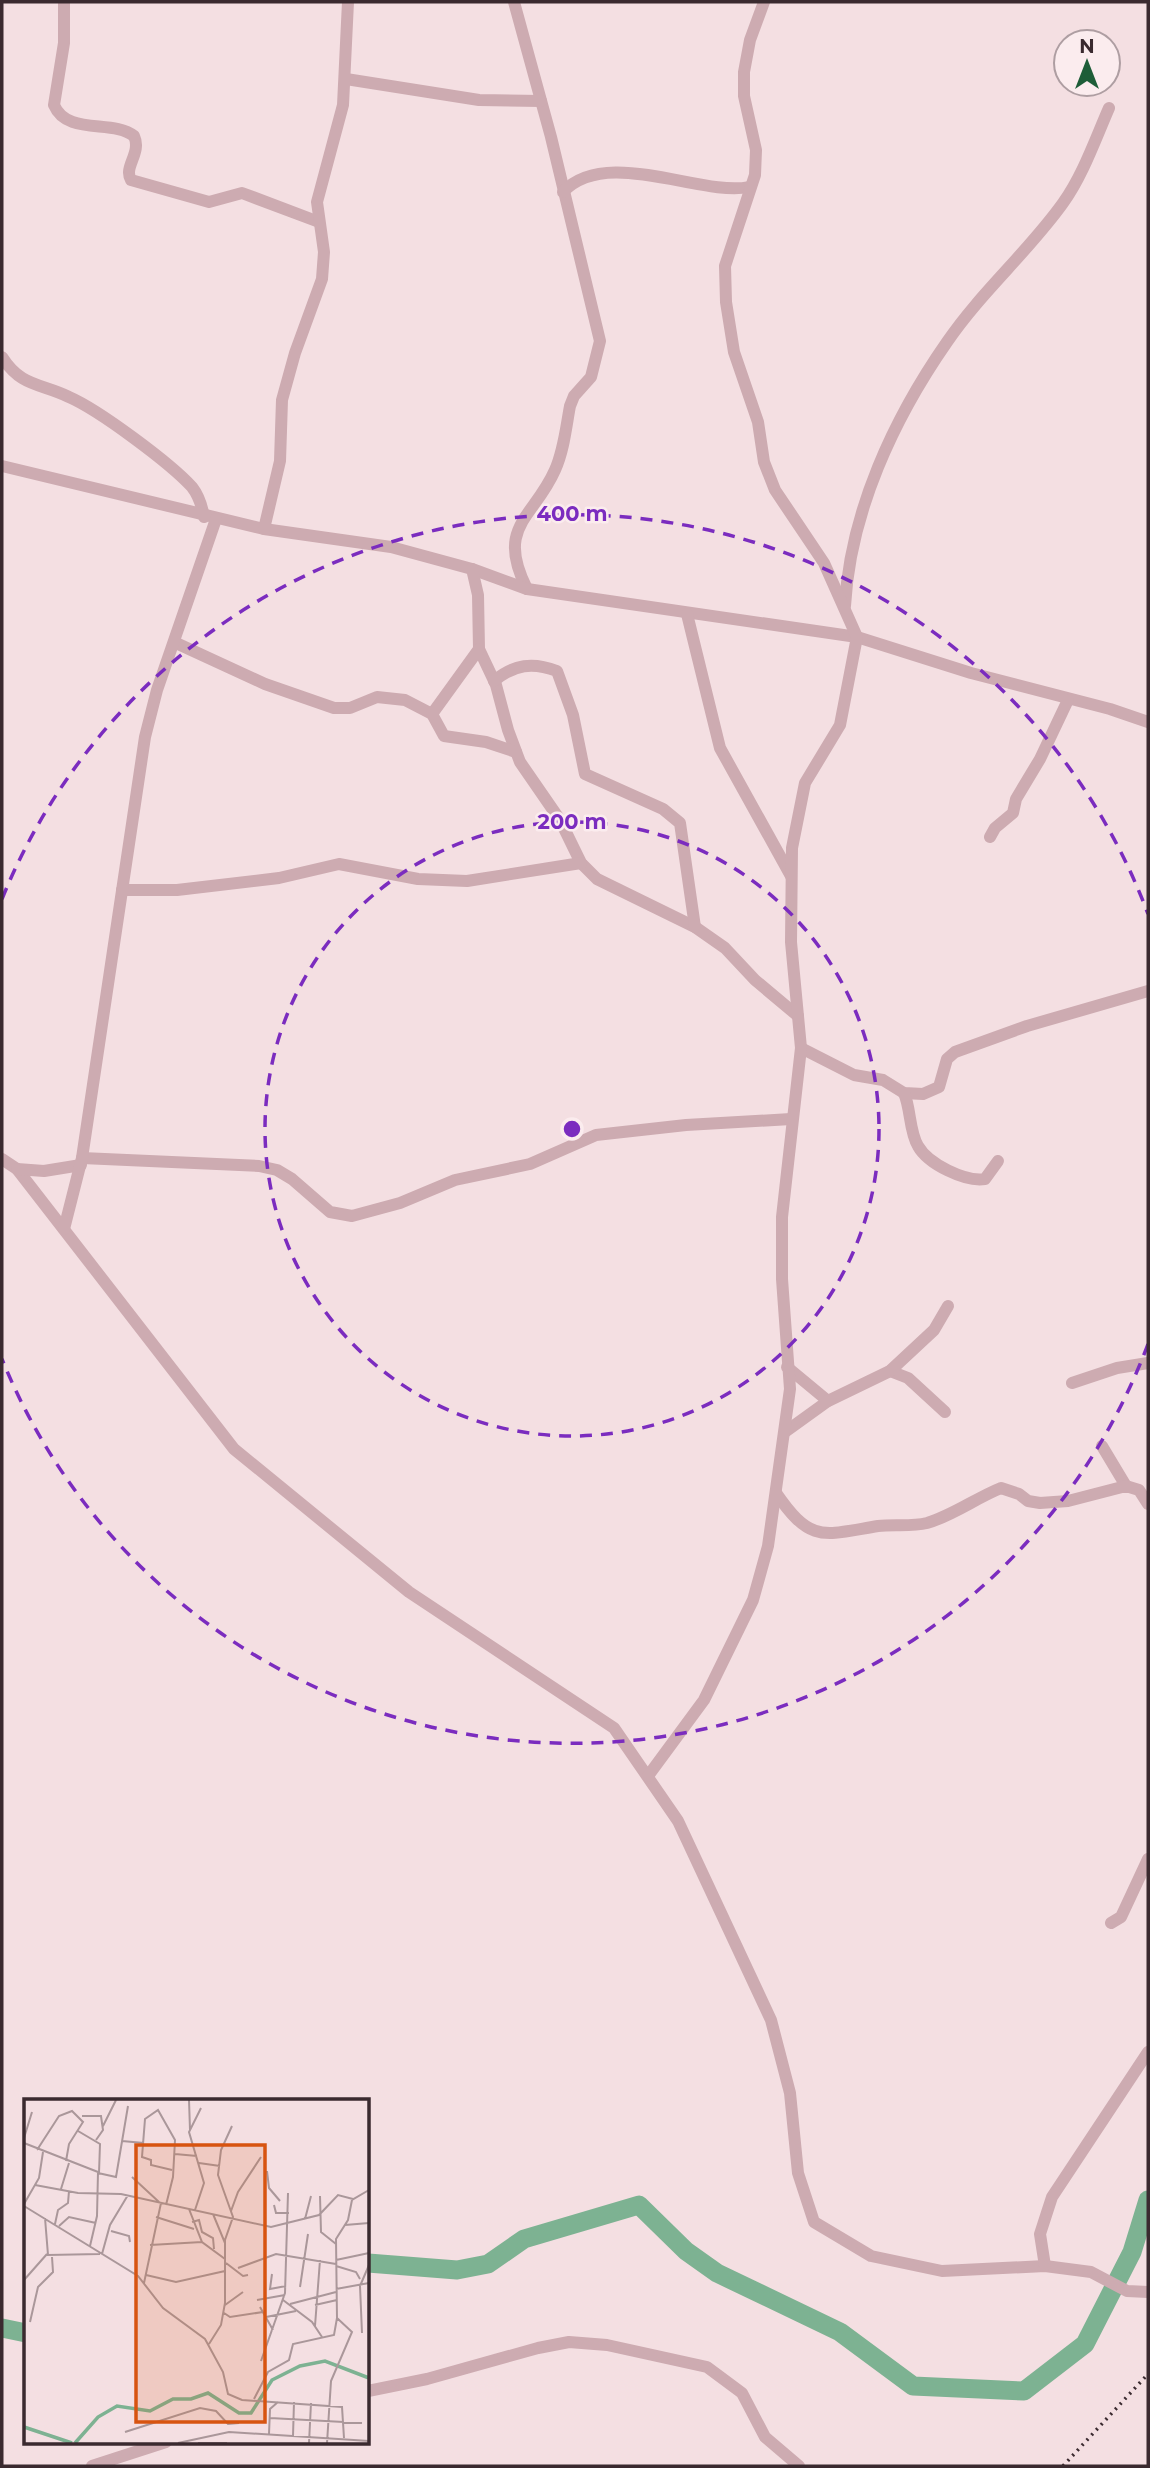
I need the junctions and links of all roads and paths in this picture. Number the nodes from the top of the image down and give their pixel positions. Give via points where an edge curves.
1 (64, 2) edge
2 (348, 2) edge
3 (514, 2) edge
4 (764, 2) edge
5 (346, 79) junction
6 (541, 101) junction
7 (1109, 108) dead end
8 (557, 162) junction
9 (588, 176) junction
10 (749, 187) junction
11 (734, 191) junction
12 (563, 192) junction
13 (745, 202) junction
14 (319, 222) junction
15 (2, 357) edge
16 (2, 466) edge
17 (210, 518) junction
18 (264, 529) junction
19 (472, 569) junction
20 (495, 577) junction
21 (527, 589) junction
22 (478, 595) junction
23 (845, 609) junction
24 (687, 614) junction
25 (858, 636) junction
26 (176, 643) junction
27 (479, 649) junction
28 (494, 681) junction
29 (1068, 700) junction
30 (432, 714) junction
31 (1148, 722) edge
32 (516, 752) junction
33 (990, 837) dead end
34 (581, 863) junction
35 (791, 876) junction
36 (122, 890) junction
37 (695, 926) junction
38 (1148, 991) edge
39 (798, 1016) junction
40 (801, 1048) junction
41 (904, 1093) junction
42 (791, 1119) junction
43 (2, 1159) edge
44 (82, 1161) junction
45 (998, 1161) dead end
46 (17, 1169) junction
47 (64, 1229) junction
48 (948, 1307) dead end
49 (1148, 1363) edge
50 (787, 1367) junction
51 (890, 1371) junction
52 (1072, 1382) dead end
53 (828, 1401) junction
54 (945, 1412) dead end
55 (785, 1432) junction
56 (1102, 1446) dead end
57 (1126, 1486) junction
58 (776, 1493) junction
59 (1148, 1504) edge
60 (648, 1776) junction
61 (1148, 1859) edge
62 (1111, 1923) dead end
63 (1148, 2052) edge
64 (1045, 2266) junction
65 (1148, 2292) edge
66 (369, 2391) edge
67 (160, 2444) edge
68 (92, 2466) edge
69 (799, 2466) edge

1 - 14 street via 57,113 68,120 134,136 137,148 128,171 131,180 209,202 242,193
2 - 5 street
3 - 6 street
4 - 10 street via 744,72 744,96 756,150
5 - 6 street via 479,100
5 - 14 street via 337,135 319,187
6 - 8 street
7 - 23 street via 1063,202 947,341 902,417 857,531
8 - 9 street
8 - 12 street
9 - 11 street via 648,174
9 - 12 street
10 - 11 street
10 - 13 street
11 - 13 street
12 - 21 street via 600,341 590,377 570,406 556,467 518,527 519,574
13 - 23 street via 725,266 734,352 775,490 824,563
14 - 18 street via 322,279 282,400 280,461
15 - 17 street via 21,380 70,397 163,463 192,488
16 - 17 street
17 - 18 street
17 - 26 street
18 - 19 street via 391,547
19 - 20 street
19 - 22 street
20 - 21 street
20 - 22 street
21 - 24 street
22 - 27 street
23 - 25 street
24 - 25 street
24 - 35 street via 720,748
25 - 29 street
25 - 35 street via 840,726 805,783
26 - 30 street via 265,684 334,708 350,708 377,696 393,697
26 - 36 street via 145,737
27 - 28 street
27 - 30 street
28 - 32 street
28 - 37 street via 518,666 556,671 573,715 585,774 663,809 680,823
29 - 31 street
29 - 33 street via 1013,813
30 - 32 street via 444,736
32 - 34 street via 560,820
34 - 36 street via 467,881 389,876 339,864 279,878 177,890
34 - 37 street via 597,878
35 - 39 street
36 - 44 street
37 - 39 street
38 - 41 street via 955,1052 947,1059 939,1087 923,1094
39 - 40 street
40 - 41 street via 854,1075 884,1080
40 - 42 street
41 - 45 street via 917,1145 929,1157 976,1180 985,1179
42 - 44 street via 596,1135 530,1164 455,1180 400,1203 352,1216 330,1212 292,1179 259,1166
42 - 50 street via 782,1217
43 - 46 street
44 - 46 street via 44,1171
44 - 47 street
46 - 47 street
47 - 60 street via 234,1449 409,1592 614,1728
48 - 51 street via 934,1331
49 - 52 street
50 - 53 street
50 - 55 street via 790,1389
51 - 53 street
51 - 54 street via 908,1378
53 - 55 street
55 - 58 street
56 - 57 street
57 - 58 street via 1041,1503 1001,1489 931,1522 834,1535 806,1528
57 - 59 street via 1139,1490
58 - 60 street via 753,1600 704,1700
60 - 64 street via 678,1821 771,2020 790,2093 798,2173 814,2222 871,2256 942,2272
61 - 62 street via 1121,1917
63 - 64 street via 1052,2197 1040,2234
64 - 65 street via 1091,2272 1127,2291
66 - 69 street via 538,2348 569,2342 607,2344 707,2367 742,2393 765,2437
67 - 68 street

